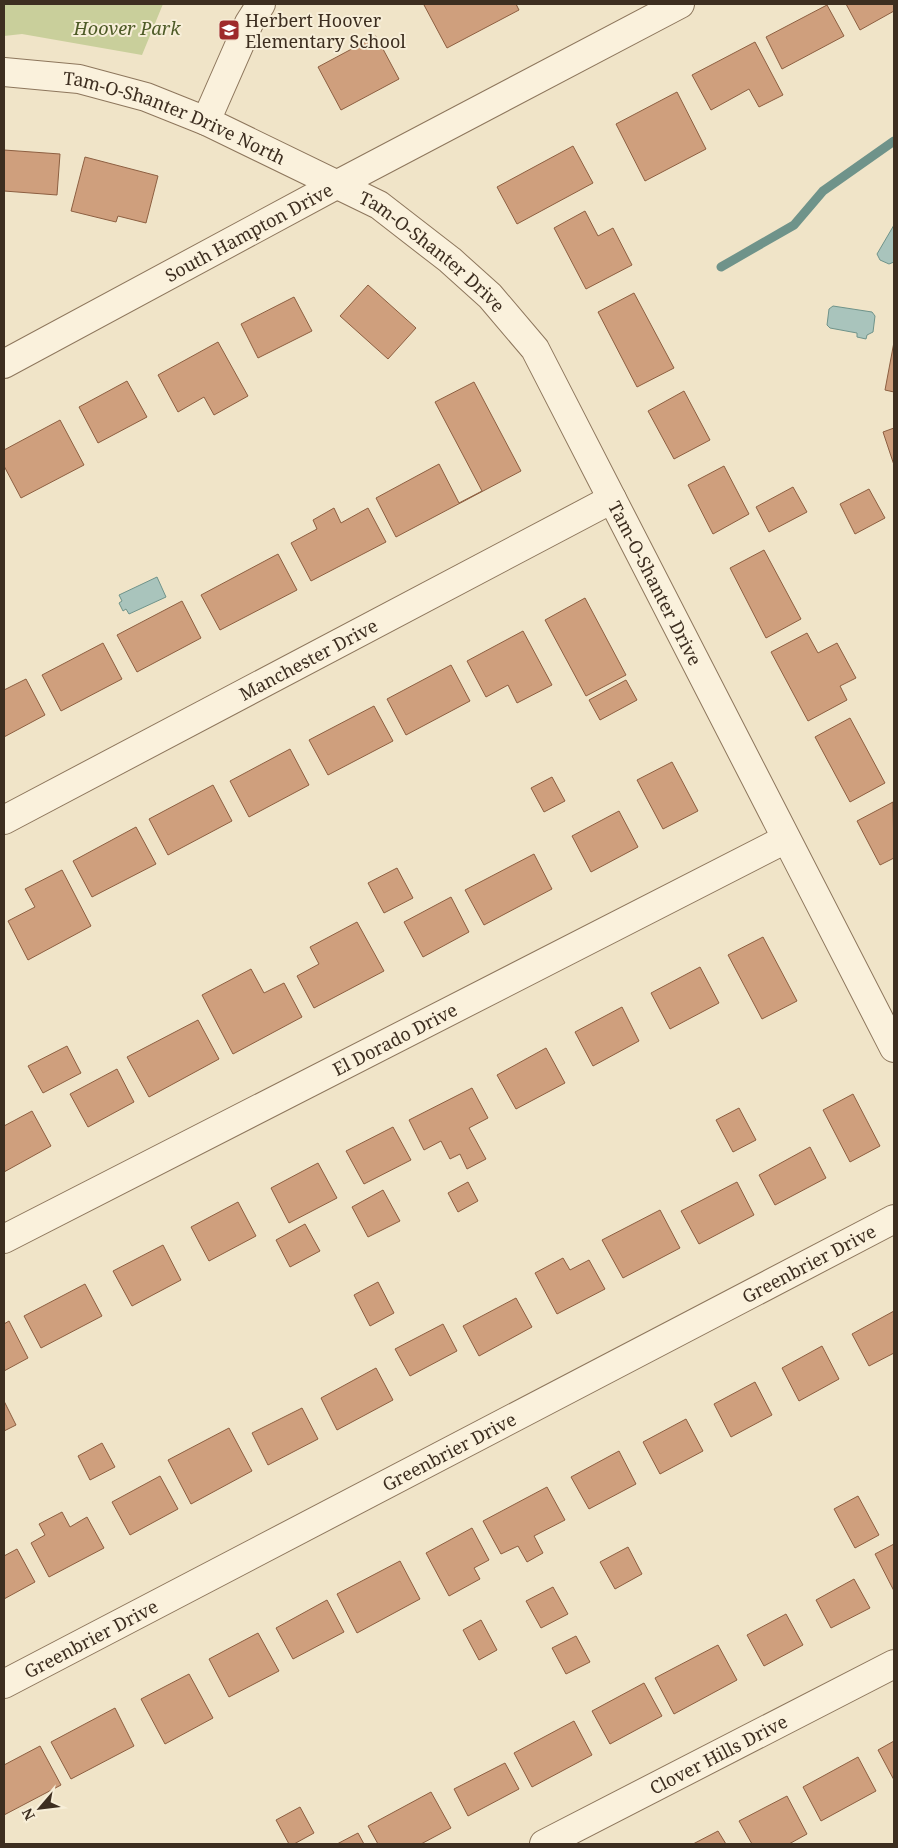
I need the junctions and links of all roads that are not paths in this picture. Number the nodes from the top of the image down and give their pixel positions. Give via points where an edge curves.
1 (261, 4) edge
2 (680, 4) edge
3 (4, 72) edge
4 (206, 121) junction
5 (338, 184) junction
6 (4, 364) edge
7 (612, 499) junction
8 (4, 820) edge
9 (786, 839) junction
10 (894, 1048) edge
11 (894, 1219) edge
12 (4, 1239) edge
13 (894, 1664) edge
14 (4, 1684) edge
15 (544, 1844) edge

1 - 4 street via 249,23
2 - 5 street, South Hampton Drive
3 - 4 street, Tam-O-Shanter Drive North via 79,79 146,98
4 - 5 street, Tam-O-Shanter Drive North
5 - 6 street, South Hampton Drive
5 - 7 street, Tam-O-Shanter Drive via 379,205 490,296 534,348
7 - 8 street, Manchester Drive
7 - 9 street, Tam-O-Shanter Drive
9 - 10 street, Tam-O-Shanter Drive
9 - 12 street, El Dorado Drive
11 - 14 street, Greenbrier Drive
13 - 15 street, Clover Hills Drive

